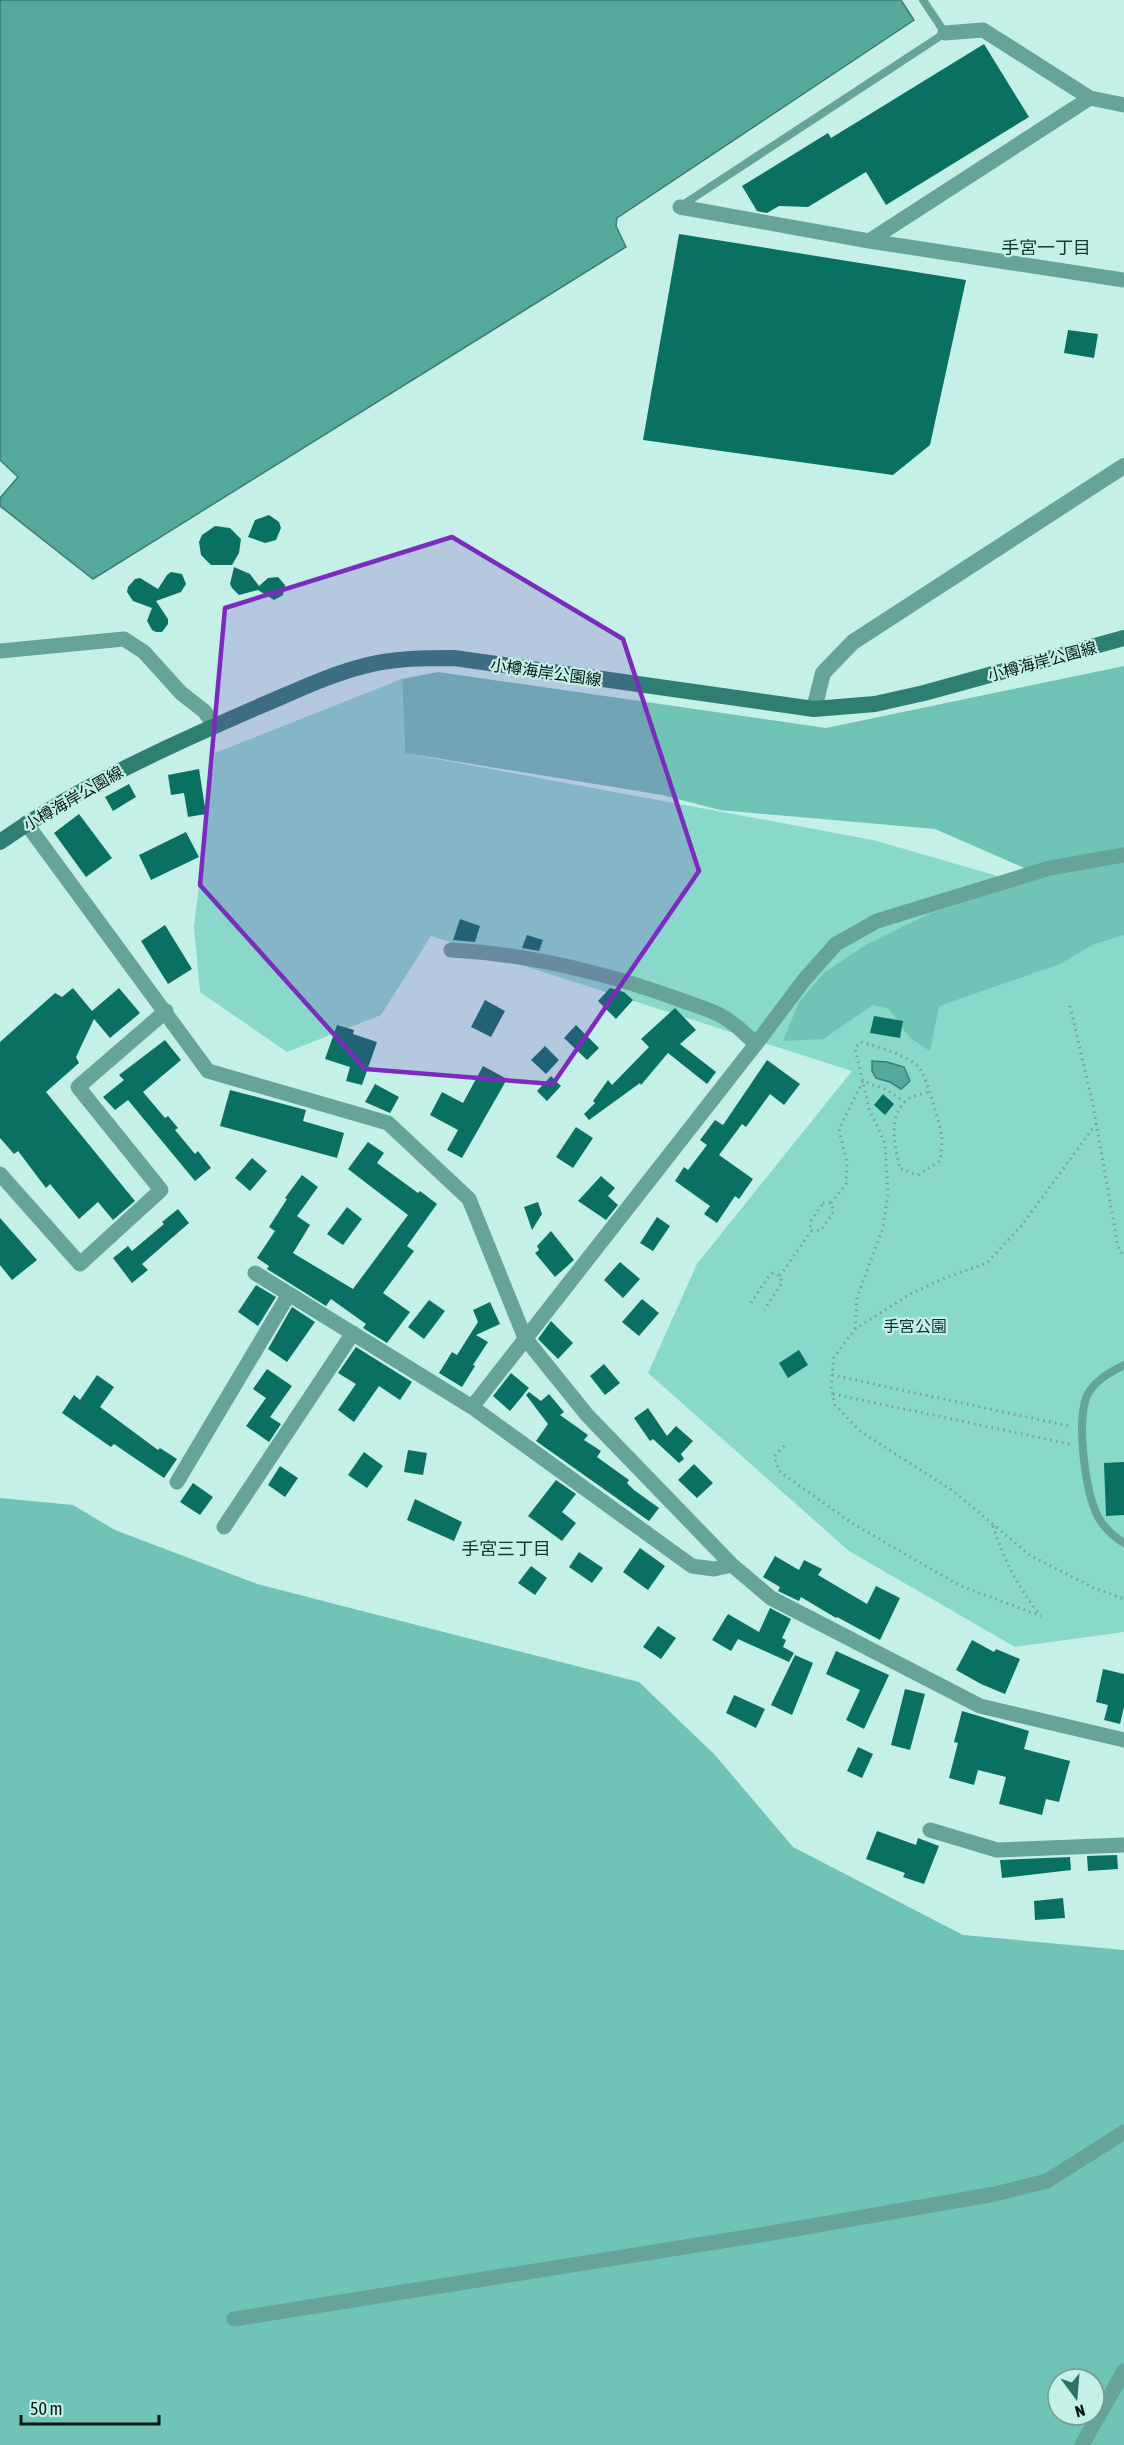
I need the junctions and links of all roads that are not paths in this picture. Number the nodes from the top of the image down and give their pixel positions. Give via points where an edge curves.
1 (923, 0) edge
2 (945, 33) junction
3 (1090, 98) junction
4 (1124, 105) edge
5 (680, 207) joint
6 (869, 241) junction
7 (1124, 280) edge
8 (1124, 466) edge
9 (1124, 638) edge
10 (0, 651) edge
11 (814, 710) junction
12 (215, 726) junction
13 (26, 823) junction
14 (3, 836) edge
15 (1124, 855) edge
16 (451, 950) dead end
17 (166, 1011) junction
18 (756, 1044) junction
19 (0, 1173) edge
20 (255, 1273) dead end
21 (289, 1294) junction
22 (353, 1333) junction
23 (525, 1338) junction
24 (1124, 1365) edge
25 (472, 1407) junction
26 (177, 1482) dead end
27 (224, 1527) dead end
28 (1124, 1543) edge
29 (732, 1565) junction
30 (1124, 1740) edge
31 (930, 1830) dead end
32 (1124, 1845) edge
33 (1124, 2132) edge
34 (234, 2319) dead end
35 (1124, 2371) edge
36 (1082, 2445) edge

1 - 2 lane
2 - 3 street via 983,30
2 - 5 lane
3 - 4 street
3 - 6 street
5 - 6 street
6 - 7 street
8 - 11 street via 853,642 823,673
9 - 11 main road, 小樽海岸公園線 via 924,693 875,704
10 - 12 street via 124,639 144,652
11 - 12 main road, 小樽海岸公園線 via 454,658 408,658 367,665 321,681
12 - 13 main road, 小樽海岸公園線 via 98,780
13 - 14 main road, 小樽海岸公園線
13 - 17 street
15 - 18 street via 1050,868 877,921 836,944
16 - 18 street via 513,956 656,991 713,1012
17 - 19 street via 78,1087 161,1190 80,1264
17 - 23 street via 208,1071 388,1123 438,1168 469,1199
18 - 23 street
20 - 21 street
21 - 22 street
21 - 26 street
22 - 25 street
22 - 27 street
23 - 25 street
23 - 29 street via 587,1415
24 - 28 lane via 1104,1375 1086,1397 1082,1429 1085,1473 1098,1516 1114,1537
25 - 29 street via 692,1566 714,1569
29 - 30 street via 771,1598 980,1706
31 - 32 street via 997,1850
33 - 34 street via 1047,2181 995,2194
35 - 36 street

